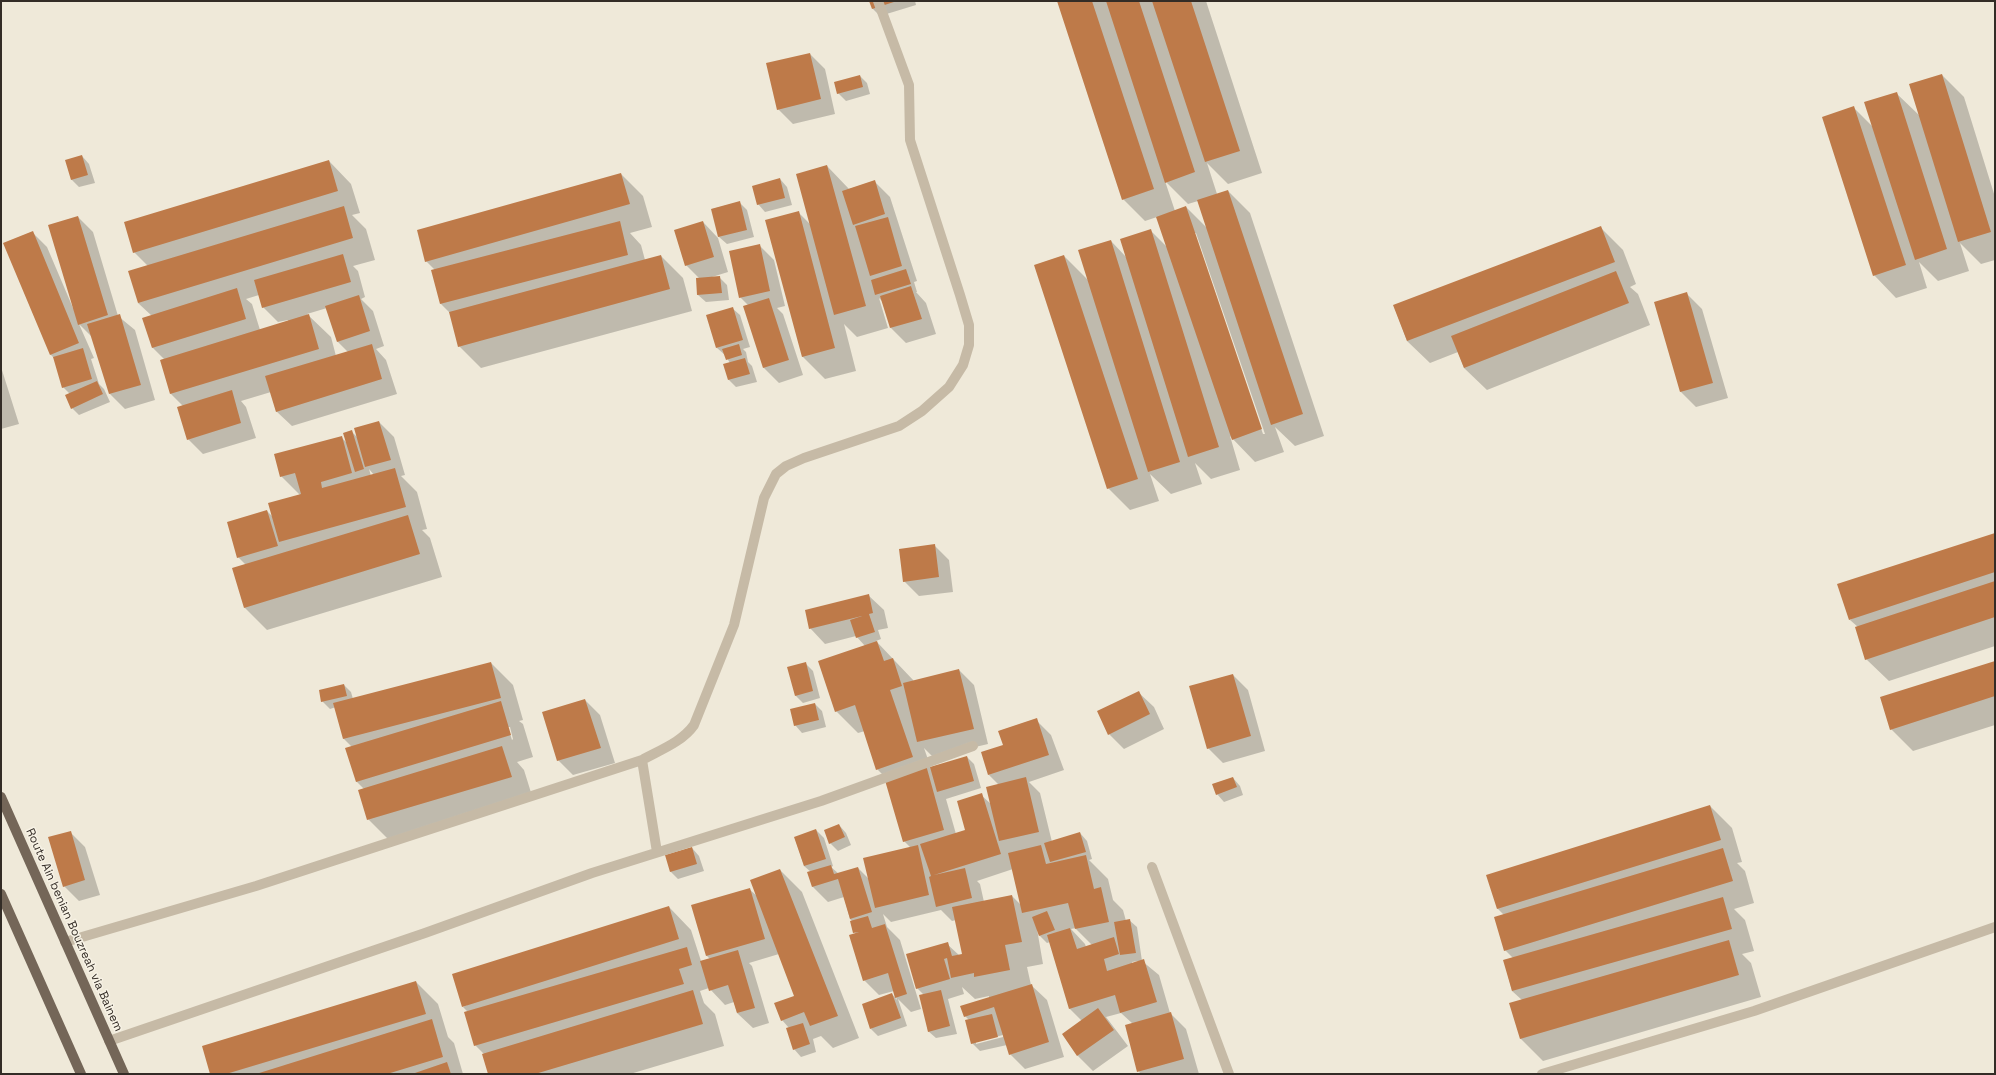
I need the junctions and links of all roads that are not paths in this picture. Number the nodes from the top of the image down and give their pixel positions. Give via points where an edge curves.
1 (878, 1) edge
2 (973, 746) dead end
3 (642, 760) junction
4 (1, 797) edge
5 (657, 852) junction
6 (1152, 867) dead end
7 (1, 894) edge
8 (1995, 927) edge
9 (65, 942) junction
10 (109, 1041) junction
11 (81, 1074) edge
12 (124, 1074) edge
13 (1229, 1074) edge
14 (1542, 1074) edge

1 - 3 street via 909,84 910,140 969,325 969,345 963,365 950,387 922,412 899,426 804,458 776,474 764,498 734,625 694,725 677,741
2 - 5 street via 821,801
3 - 5 street
3 - 9 street via 264,883
4 - 9 main road, Route Ain benian Bouzreah via Bainem
5 - 10 street
6 - 13 street
7 - 11 main road
8 - 14 street via 1754,1011
9 - 10 main road, Route Ain benian Bouzreah via Bainem
10 - 12 main road, Route Ain benian Bouzreah via Bainem

